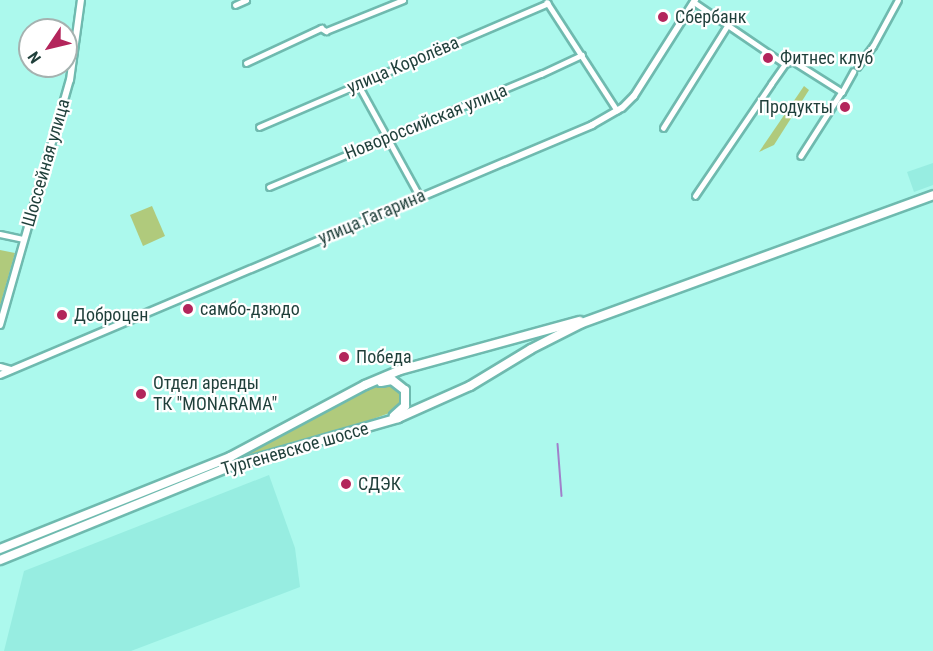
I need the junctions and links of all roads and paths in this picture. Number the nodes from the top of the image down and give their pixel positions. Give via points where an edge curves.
1 (81, 0) edge
2 (246, 0) edge
3 (403, 0) edge
4 (898, 0) edge
5 (547, 1) edge
6 (695, 1) edge
7 (235, 5) dead end
8 (727, 26) junction
9 (582, 55) junction
10 (246, 63) dead end
11 (785, 64) junction
12 (857, 67) dead end
13 (853, 72) dead end
14 (358, 84) junction
15 (842, 92) junction
16 (617, 110) junction
17 (259, 127) dead end
18 (663, 128) dead end
19 (388, 136) junction
20 (801, 156) dead end
21 (269, 187) dead end
22 (933, 193) edge
23 (695, 196) dead end
24 (420, 197) junction
25 (0, 234) edge
26 (23, 239) junction
27 (582, 321) junction
28 (0, 325) edge
29 (0, 367) edge
30 (15, 369) junction
31 (0, 377) edge
32 (365, 385) junction
33 (384, 423) junction
34 (0, 548) edge
35 (0, 560) edge

1 - 26 street, Шоссейная улица via 70,80
2 - 7 street
3 - 10 street via 326,31 321,28
4 - 12 street
5 - 9 street
5 - 14 street, улица Королёва
6 - 8 street
6 - 16 street, улица Гагарина via 634,96
8 - 11 street
8 - 18 street
9 - 16 street
9 - 19 street, Новороссийская улица
11 - 15 street via 793,61
11 - 23 street
13 - 15 street
14 - 17 street, улица Королёва
14 - 19 street
15 - 20 street
16 - 24 street, улица Гагарина
19 - 21 street, Новороссийская улица
19 - 24 street
22 - 27 highway
24 - 30 street, улица Гагарина
25 - 26 street
26 - 28 street, Шоссейная улица
27 - 32 highway, Тургеневское шоссе via 454,353
27 - 33 highway, Тургеневское шоссе via 470,386
29 - 30 street
30 - 31 street, улица Гагарина
32 - 33 highway via 392,380 405,390 405,406
32 - 34 highway, Тургеневское шоссе via 230,457
33 - 35 highway, Тургеневское шоссе via 231,466

